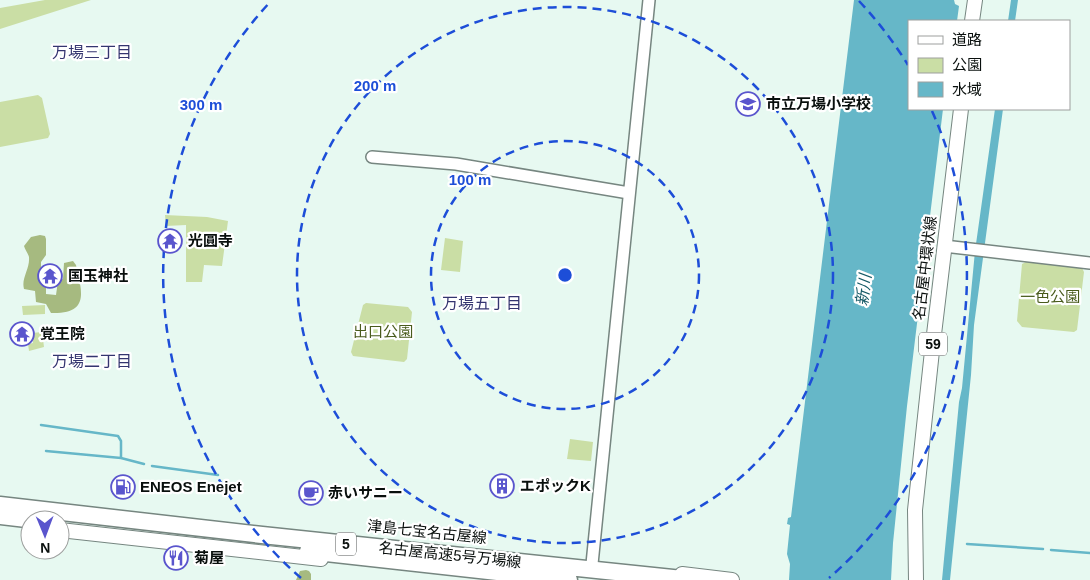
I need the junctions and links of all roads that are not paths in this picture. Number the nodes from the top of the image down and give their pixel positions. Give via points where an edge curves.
1 (649, 0) edge
2 (974, 0) edge
3 (972, 20) edge
4 (961, 110) edge
5 (372, 157) dead end
6 (629, 193) junction
7 (944, 246) junction
8 (1090, 263) edge
9 (0, 503) edge
10 (0, 516) edge
11 (20, 518) edge
12 (0, 523) edge
13 (70, 523) edge
14 (20, 525) edge
15 (70, 531) edge
16 (592, 564) junction
17 (533, 580) edge
18 (569, 580) edge
19 (692, 580) edge
20 (732, 580) edge
21 (916, 580) edge

1 - 6 street
2 - 3 main road
4 - 7 main road, 名古屋中環状線 / 59
5 - 6 street via 456,164
6 - 16 street
7 - 8 street
7 - 21 main road, 名古屋中環状線 / 59 via 915,510
9 - 16 main road, 津島七宝名古屋線
9 - 19 highway, 名古屋高速5号万場線 / 5 via 262,535
10 - 11 highway
12 - 14 main road
13 - 18 highway, 名古屋高速5号万場線 / 5
15 - 17 main road
16 - 20 main road, 津島七宝名古屋線

